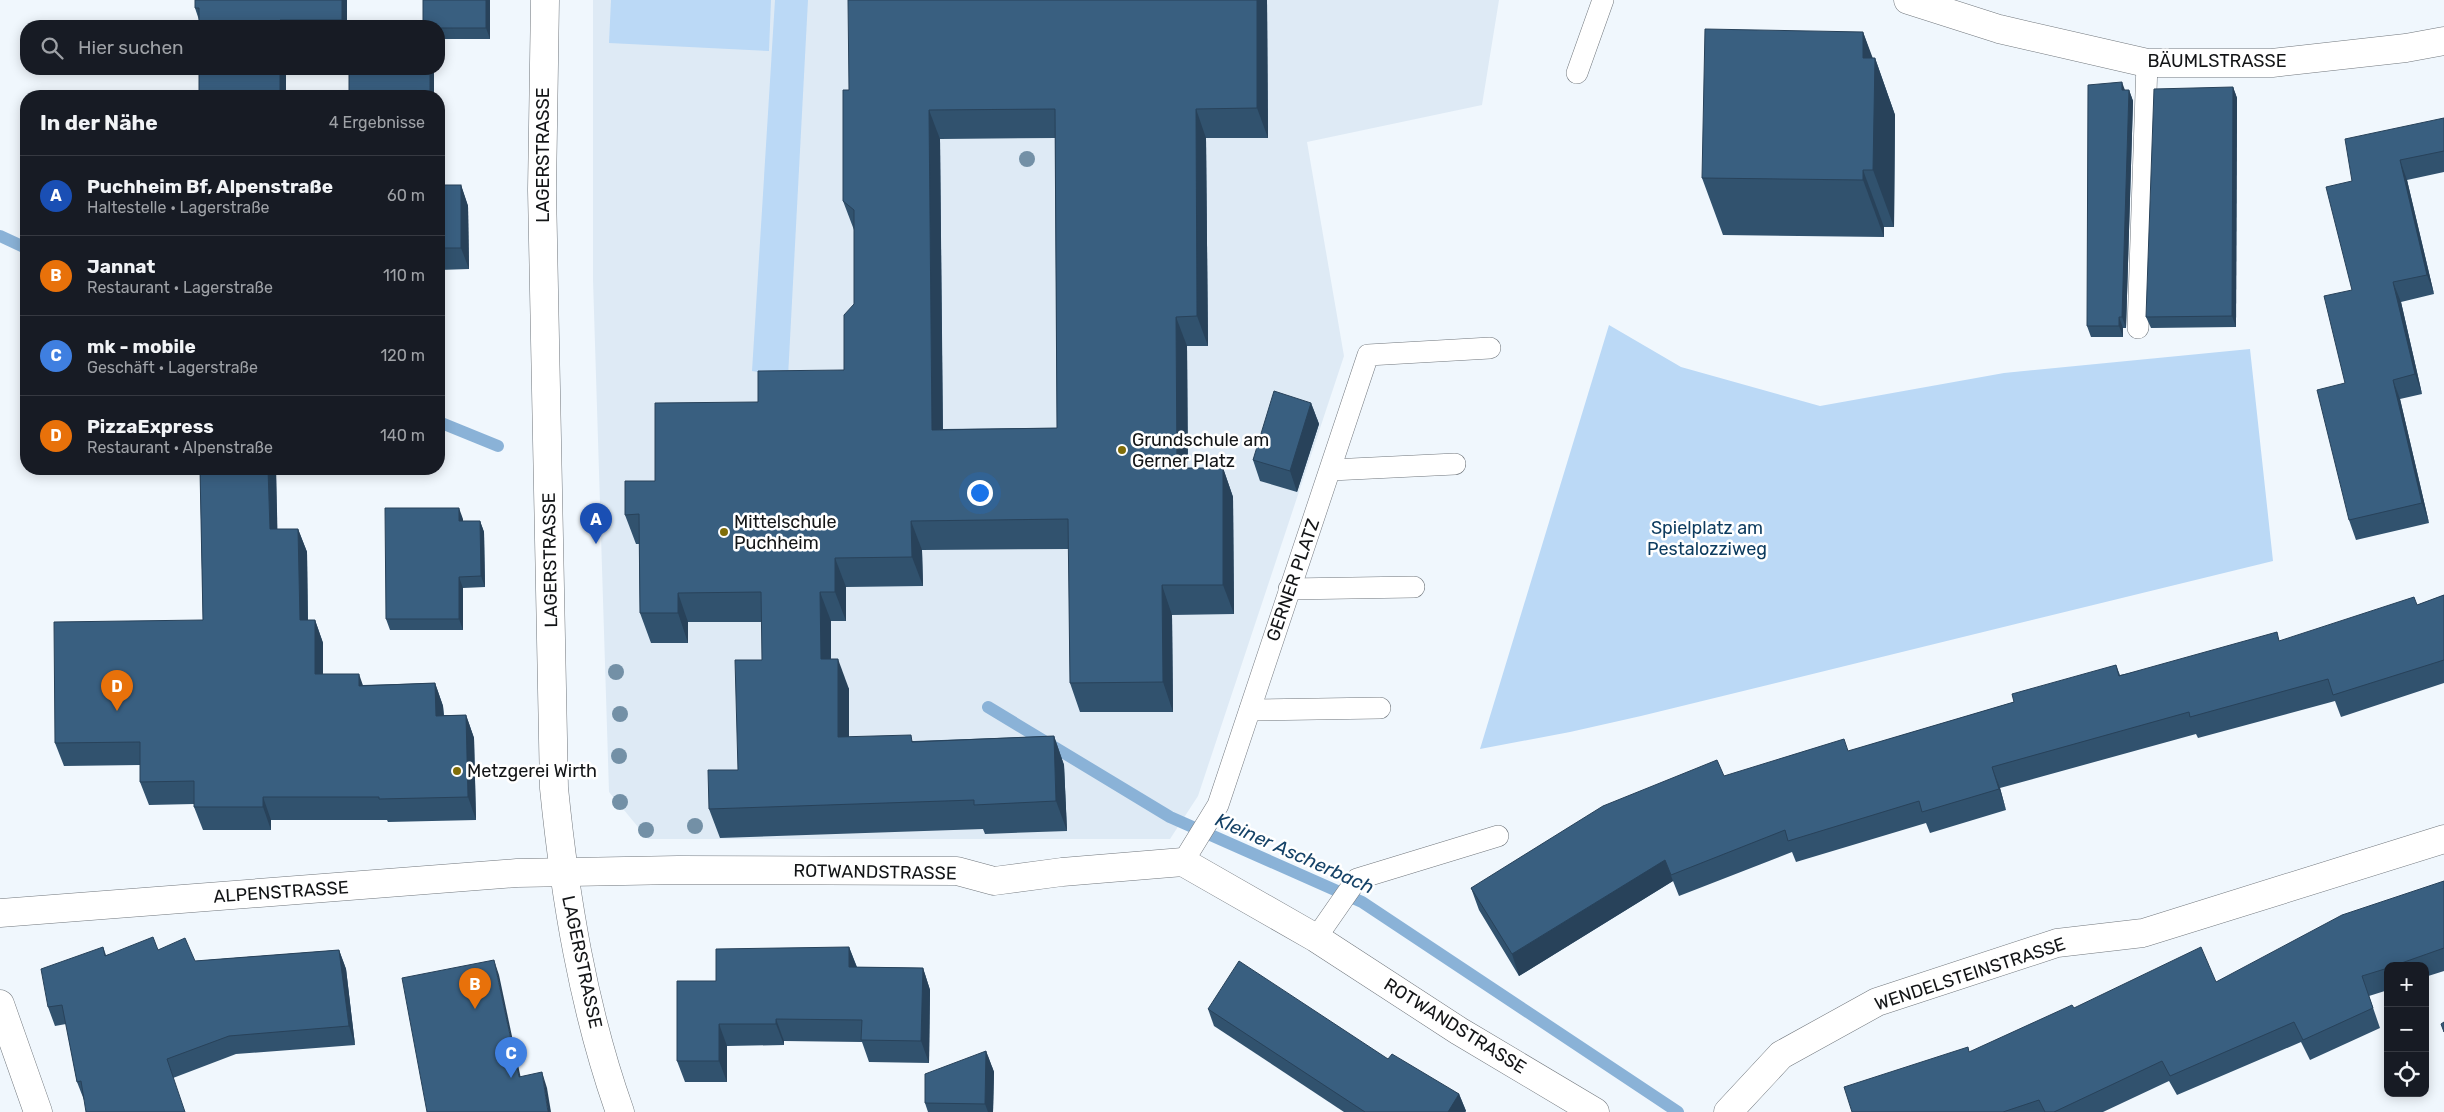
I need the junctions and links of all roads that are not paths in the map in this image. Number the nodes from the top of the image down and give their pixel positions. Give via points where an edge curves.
1 (545, 0) edge
2 (1603, 0) edge
3 (1908, 0) edge
4 (2444, 41) edge
5 (2147, 63) junction
6 (1576, 73) dead end
7 (2138, 328) dead end
8 (1490, 348) dead end
9 (1455, 464) dead end
10 (1331, 470) junction
11 (1414, 587) dead end
12 (1289, 589) junction
13 (1380, 708) dead end
14 (1250, 710) junction
15 (1498, 836) dead end
16 (2444, 839) edge
17 (1183, 862) junction
18 (563, 872) junction
19 (0, 913) edge
20 (1324, 927) junction
21 (0, 1004) edge
22 (1730, 1109) edge
23 (38, 1112) edge
24 (620, 1112) edge
25 (1595, 1112) edge

1 - 18 street, LAGERSTRASSE via 542,190 552,762
2 - 6 lane
3 - 5 street, BÄUMLSTRASSE via 1999,29
4 - 5 street, BÄUMLSTRASSE via 2272,64
5 - 7 lane
8 - 10 lane, GERNER PLATZ via 1368,355
9 - 10 lane
10 - 12 lane, GERNER PLATZ
11 - 12 lane
12 - 14 lane, GERNER PLATZ
13 - 14 lane
14 - 17 lane, GERNER PLATZ via 1218,804
15 - 20 lane via 1357,879
16 - 22 street, WENDELSTEINSTRASSE via 2143,933 2057,943 1877,1002 1781,1055
17 - 18 street, ROTWANDSTRASSE via 994,881 957,871
17 - 20 street, ROTWANDSTRASSE
18 - 19 street, ALPENSTRASSE
18 - 24 street, LAGERSTRASSE via 591,1011
20 - 25 street, ROTWANDSTRASSE via 1459,1031
21 - 23 street

